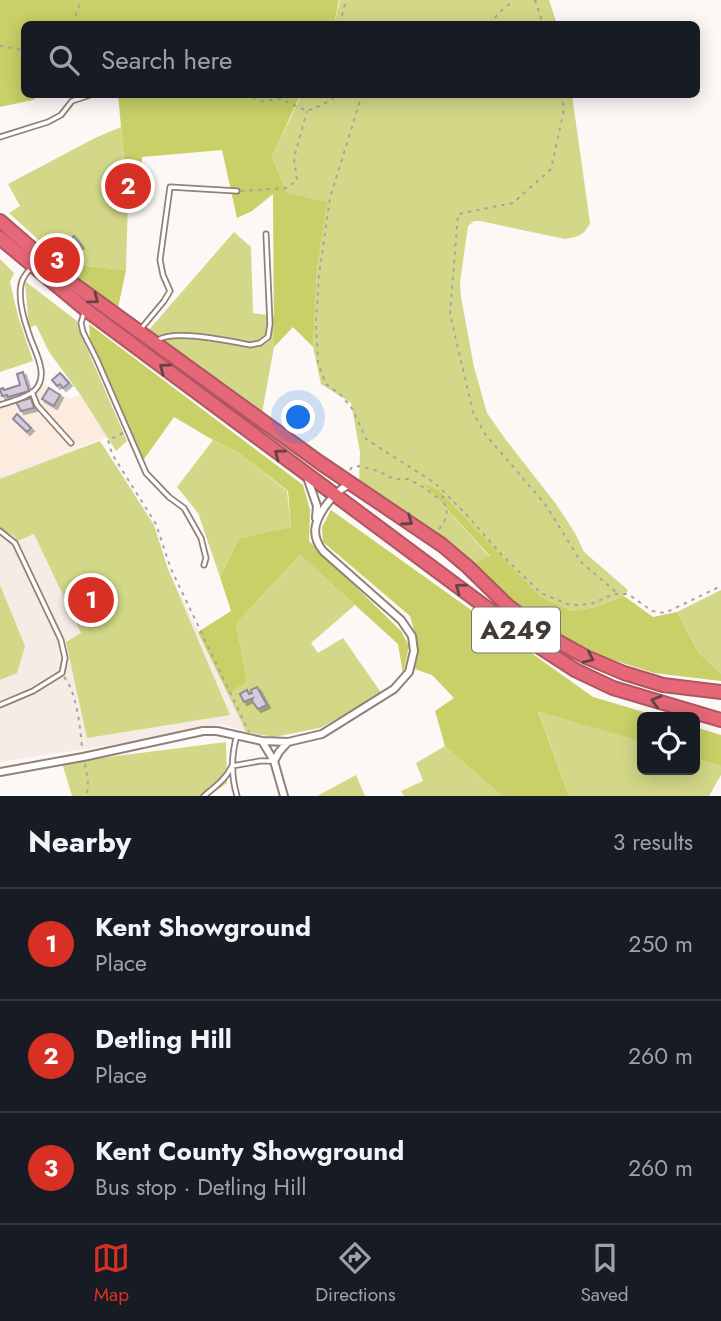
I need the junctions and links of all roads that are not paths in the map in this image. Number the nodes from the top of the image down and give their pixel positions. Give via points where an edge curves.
1 (81, 98) edge
2 (0, 137) edge
3 (237, 191) road end
4 (0, 221) edge
5 (266, 234) dead end
6 (0, 239) edge
7 (36, 262) junction
8 (85, 309) junction
9 (138, 332) junction
10 (153, 343) junction
11 (32, 392) junction
12 (0, 405) edge
13 (71, 443) dead end
14 (307, 475) junction
15 (339, 489) junction
16 (313, 494) junction
17 (316, 519) junction
18 (0, 531) edge
19 (204, 565) dead end
20 (721, 692) edge
21 (0, 705) edge
22 (721, 720) edge
23 (237, 736) junction
24 (262, 741) junction
25 (288, 743) junction
26 (274, 761) junction
27 (232, 766) junction
28 (0, 772) edge
29 (204, 796) edge
30 (237, 796) edge
31 (284, 796) edge

1 - 2 lane via 72,101 61,116
3 - 9 lane via 170,187 160,260 170,290
4 - 7 highway, A249
5 - 10 lane via 268,337 250,345 165,335
6 - 7 highway, A249
7 - 8 highway, A249
7 -> 9 highway, A249
7 - 11 lane via 20,285 28,332 41,366 41,380
14 -> 8 highway, A249
8 - 19 lane via 83,332 146,473 194,523 206,558
9 - 10 highway, A249
10 - 15 highway, A249 via 319,462
11 - 12 lane
11 - 13 lane via 37,405
14 - 15 highway, A249
14 - 16 street
15 - 16 street
15 - 17 street
15 -> 20 highway, A249 via 432,538 518,613 586,657 663,685
22 -> 15 highway, A249 via 613,688 575,670
16 - 17 street
17 - 25 street via 318,545 401,620 412,636 414,651 409,672 394,689 322,734
18 - 21 lane via 15,543 61,640 65,658 62,673
23 - 24 street
23 - 27 lane
23 - 28 street via 203,731
24 - 25 street
24 - 26 street
25 - 26 street
26 - 27 lane
26 - 31 street
27 - 29 lane
27 - 30 lane

